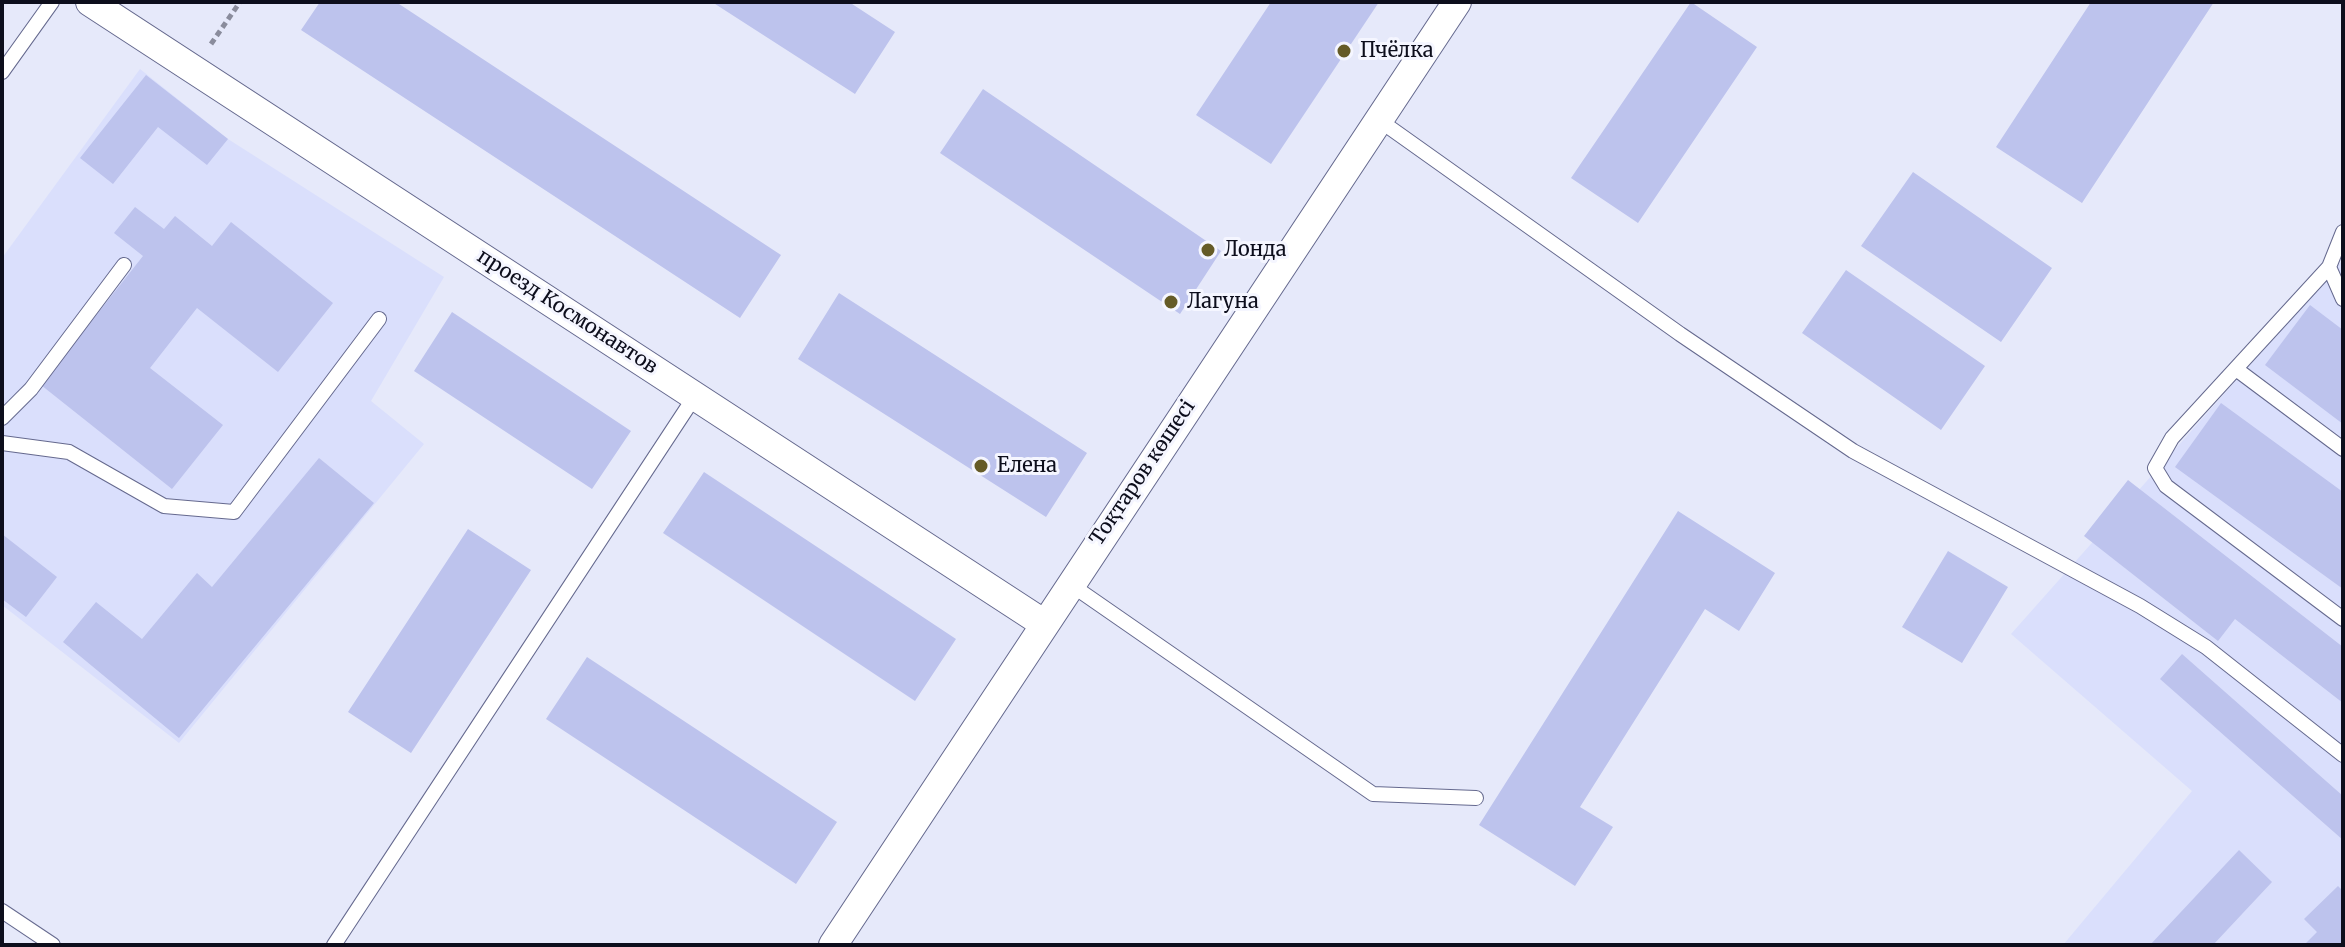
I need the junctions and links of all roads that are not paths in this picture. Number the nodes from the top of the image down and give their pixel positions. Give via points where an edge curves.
1 (52, 2) edge
2 (90, 2) edge
3 (1457, 2) edge
4 (2, 72) edge
5 (1379, 120) junction
6 (2343, 232) edge
7 (124, 265) dead end
8 (2329, 267) junction
9 (2343, 299) edge
10 (379, 319) dead end
11 (2236, 369) junction
12 (695, 396) junction
13 (2, 418) edge
14 (2, 443) edge
15 (2343, 449) edge
16 (1070, 583) junction
17 (2343, 619) edge
18 (1043, 623) junction
19 (2343, 755) edge
20 (1476, 798) dead end
21 (2, 911) edge
22 (53, 945) edge
23 (334, 945) edge
24 (833, 945) edge

1 - 4 lane
2 - 12 street, проезд Космонавтов
3 - 5 street, Тоқтаров көшесі
5 - 16 street, Тоқтаров көшесі
5 - 19 lane via 1853,451 2153,614 2206,647
6 - 8 lane
7 - 13 lane via 31,389
8 - 9 lane
8 - 11 lane
10 - 14 lane via 234,512 164,506 69,452
11 - 15 lane
11 - 17 lane via 2172,438 2155,468 2166,486
12 - 18 street, проезд Космонавтов
12 - 23 lane
16 - 18 street, Тоқтаров көшесі
16 - 20 lane via 1373,794
18 - 24 street, Тоқтаров көшесі
21 - 22 lane

